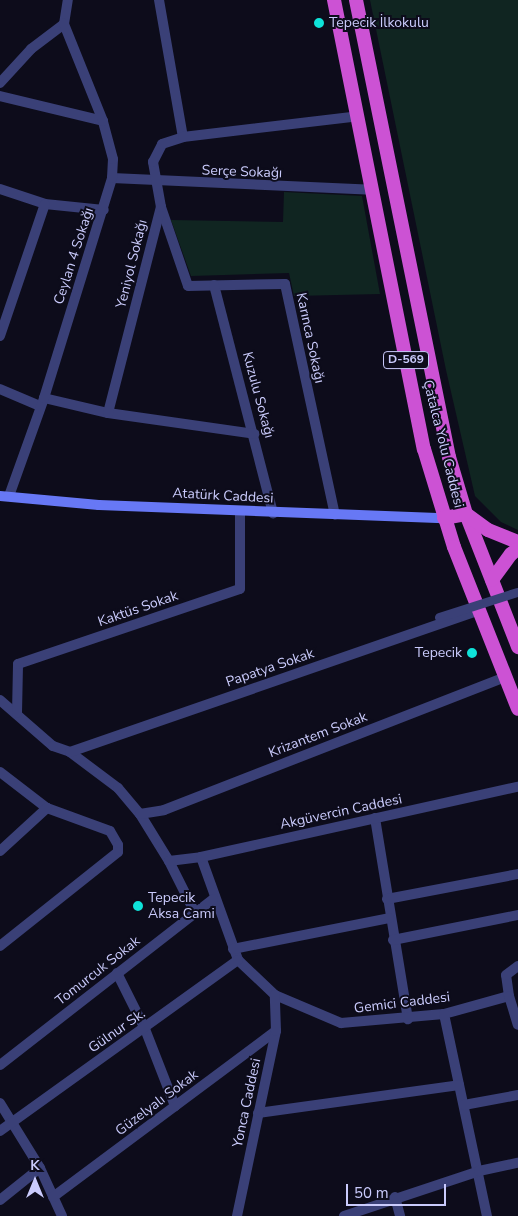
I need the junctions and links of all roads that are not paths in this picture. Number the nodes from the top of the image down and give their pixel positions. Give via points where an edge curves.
1 (68, 0) edge
2 (159, 0) edge
3 (334, 0) edge
4 (356, 0) edge
5 (64, 24) junction
6 (0, 83) edge
7 (0, 96) edge
8 (358, 116) junction
9 (103, 121) junction
10 (183, 136) junction
11 (112, 178) junction
12 (156, 182) junction
13 (0, 189) edge
14 (372, 190) junction
15 (45, 204) junction
16 (161, 207) junction
17 (104, 210) junction
18 (214, 286) junction
19 (0, 336) edge
20 (0, 390) edge
21 (42, 402) junction
22 (108, 413) junction
23 (255, 434) junction
24 (4, 496) edge
25 (240, 511) junction
26 (273, 513) junction
27 (466, 514) junction
28 (335, 515) junction
29 (444, 518) junction
30 (518, 542) edge
31 (518, 550) edge
32 (492, 580) junction
33 (516, 592) dead end
34 (479, 610) junction
35 (439, 617) dead end
36 (518, 647) edge
37 (505, 677) junction
38 (0, 700) edge
39 (518, 709) edge
40 (17, 713) junction
41 (70, 752) junction
42 (0, 772) edge
43 (518, 787) edge
44 (47, 808) junction
45 (140, 814) junction
46 (375, 818) junction
47 (0, 851) edge
48 (201, 858) junction
49 (169, 861) junction
50 (518, 874) edge
51 (214, 899) junction
52 (387, 899) junction
53 (196, 913) junction
54 (518, 915) edge
55 (389, 918) junction
56 (393, 940) junction
57 (0, 946) edge
58 (233, 949) junction
59 (238, 960) junction
60 (518, 966) edge
61 (117, 973) junction
62 (275, 995) junction
63 (510, 996) junction
64 (444, 1014) junction
65 (408, 1019) junction
66 (518, 1025) edge
67 (145, 1029) junction
68 (276, 1031) junction
69 (0, 1065) edge
70 (459, 1085) junction
71 (518, 1095) edge
72 (0, 1103) edge
73 (464, 1105) junction
74 (175, 1106) junction
75 (258, 1113) junction
76 (12, 1122) junction
77 (0, 1131) edge
78 (518, 1162) edge
79 (40, 1168) junction
80 (479, 1171) junction
81 (53, 1197) junction
82 (396, 1197) junction
83 (0, 1200) edge
84 (62, 1216) edge
85 (237, 1216) edge
86 (344, 1216) edge
87 (400, 1216) edge
88 (487, 1216) edge

1 - 5 street
2 - 10 street
3 - 8 highway, Çatalca Yolu Caddesi / D-569
4 - 27 highway, Çatalca Yolu Caddesi / D-569 via 446,444
5 - 6 street via 31,49
5 - 9 street, Ceylan 4 Sokağı
7 - 9 street
8 - 10 street, Yeniyol Sokağı
8 - 14 highway, Çatalca Yolu Caddesi / D-569
9 - 11 street, Ceylan 4 Sokağı via 113,159
10 - 12 street, Yeniyol Sokağı via 162,144 153,162
11 - 12 street, Serçe Sokağı
11 - 17 street, Ceylan 4 Sokağı
12 - 14 street, Serçe Sokağı
12 - 16 street, Yeniyol Sokağı
13 - 15 street
14 - 29 highway, Çatalca Yolu Caddesi / D-569 via 418,422
15 - 17 street
15 - 19 street
16 - 18 street, Karınca Sokağı via 188,286
16 - 22 street, Yeniyol Sokağı
17 - 21 street, Ceylan 4 Sokağı
18 - 23 street, Kuzulu Sokağı
18 - 28 street, Karınca Sokağı via 284,284
20 - 21 street
21 - 22 street
21 - 24 street, Ceylan 4 Sokağı
22 - 23 street
23 - 26 street, Kuzulu Sokağı
24 - 25 main road, Atatürk Caddesi via 99,505
25 - 26 main road, Atatürk Caddesi
25 - 40 street, Kaktüs Sokak via 240,589 18,664
26 - 28 main road, Atatürk Caddesi
27 - 29 highway
27 - 30 highway via 488,530
27 - 32 highway, Çatalca Yolu Caddesi / D-569
28 - 29 main road, Atatürk Caddesi
29 - 34 highway, Çatalca Yolu Caddesi / D-569
31 - 32 highway via 511,554
32 - 36 highway, Çatalca Yolu Caddesi / D-569
33 - 35 street, bridge
34 - 37 highway, Çatalca Yolu Caddesi / D-569
34 - 41 street, Papatya Sokak
37 - 39 highway, Çatalca Yolu Caddesi / D-569
37 - 45 street, Krizantem Sokak via 164,810
38 - 40 street
40 - 41 street via 53,746
41 - 45 street via 118,788
42 - 44 street
43 - 46 street, Akgüvercin Caddesi
44 - 47 street
44 - 57 street via 110,832 116,839 118,852
45 - 49 street
46 - 48 street, Akgüvercin Caddesi
46 - 52 street
48 - 49 street, Akgüvercin Caddesi
48 - 51 street, Gemici Caddesi
49 - 53 street
50 - 52 street
51 - 53 street, Tomurcuk Sokak
51 - 58 street, Gemici Caddesi
52 - 55 street
53 - 61 street, Tomurcuk Sokak
54 - 56 street
55 - 56 street
55 - 58 street
56 - 65 street
58 - 59 street, Gemici Caddesi
59 - 62 street, Gemici Caddesi
59 - 67 street, Gülnur Sk.
60 - 63 street via 506,975
61 - 67 street
61 - 69 street, Tomurcuk Sokak
62 - 65 street, Gemici Caddesi via 341,1023
62 - 68 street, Yonca Caddesi
63 - 64 street, Gemici Caddesi
63 - 66 street
64 - 65 street, Gemici Caddesi
64 - 70 street
67 - 74 street
67 - 76 street, Gülnur Sk.
68 - 74 street, Güzelyalı Sokak
68 - 75 street, Yonca Caddesi
70 - 73 street
70 - 75 street
71 - 73 street
72 - 76 street
73 - 80 street
74 - 81 street, Güzelyalı Sokak
75 - 85 street, Yonca Caddesi
76 - 77 street, Gülnur Sk.
76 - 79 street
78 - 80 street
79 - 81 street
79 - 83 street
80 - 82 street
80 - 88 street
81 - 84 street
82 - 86 street
82 - 87 street

